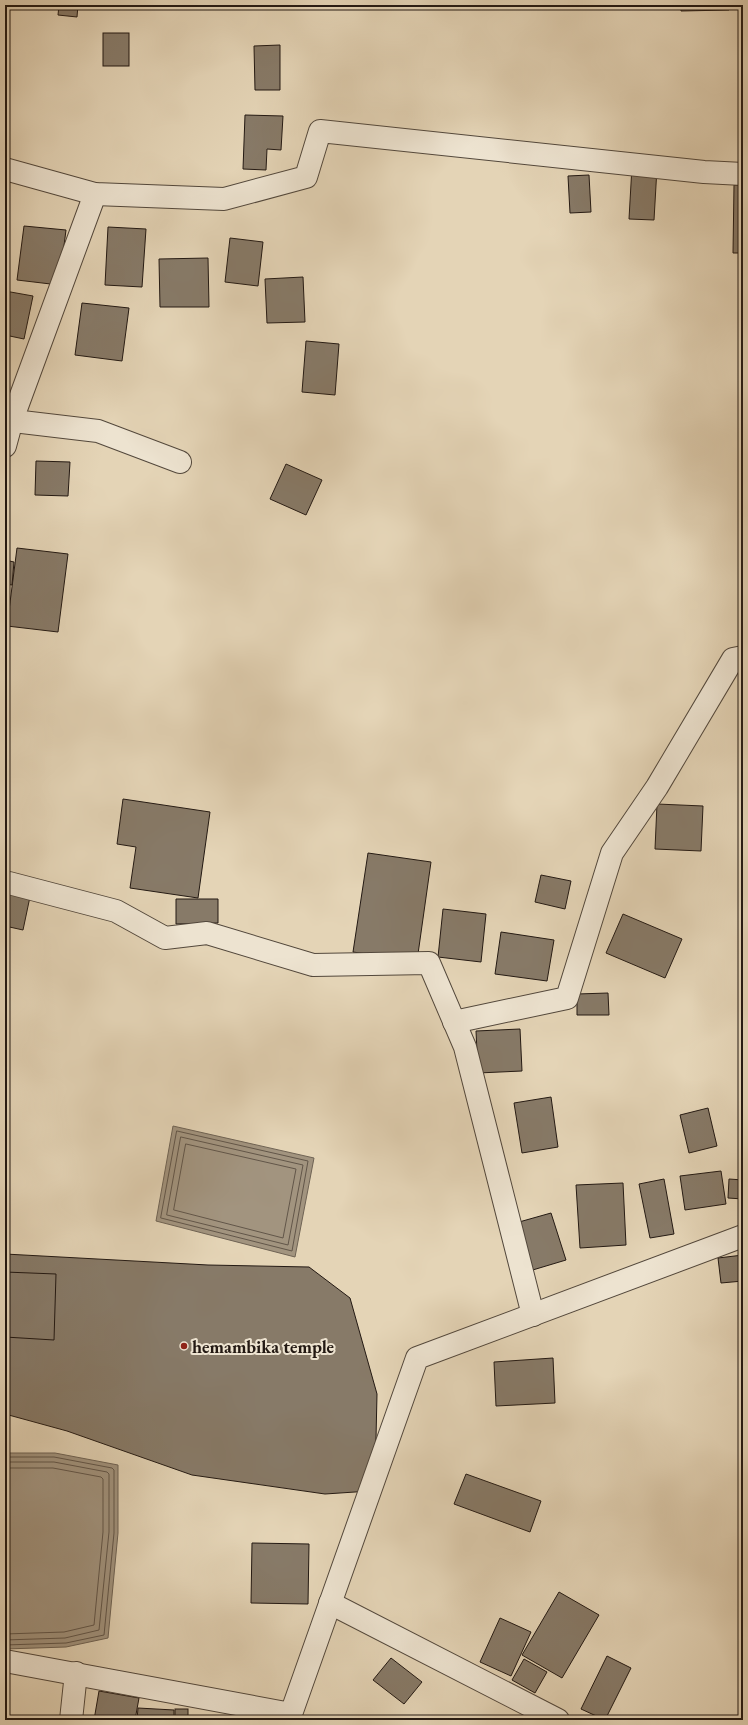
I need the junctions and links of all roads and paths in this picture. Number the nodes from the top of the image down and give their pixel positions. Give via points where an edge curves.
1 (5, 169) edge
2 (743, 174) edge
3 (95, 194) junction
4 (8, 420) edge
5 (5, 446) edge
6 (180, 462) dead end
7 (743, 656) edge
8 (9, 883) dead end
9 (454, 1022) junction
10 (743, 1236) edge
11 (533, 1315) junction
12 (330, 1602) junction
13 (5, 1661) edge
14 (76, 1673) junction
15 (290, 1717) edge
16 (71, 1720) edge
17 (558, 1720) edge

1 - 3 street
2 - 3 street via 704,172 320,130 306,177 224,199
3 - 4 street
4 - 5 street
4 - 6 street via 98,431
7 - 9 street via 733,659 657,788 612,853 567,998
8 - 9 street via 116,911 165,938 207,933 313,965 429,964
9 - 11 street via 464,1047
10 - 11 street
11 - 12 street via 417,1358
12 - 15 street
12 - 17 street
13 - 14 street
14 - 15 street
14 - 16 street

